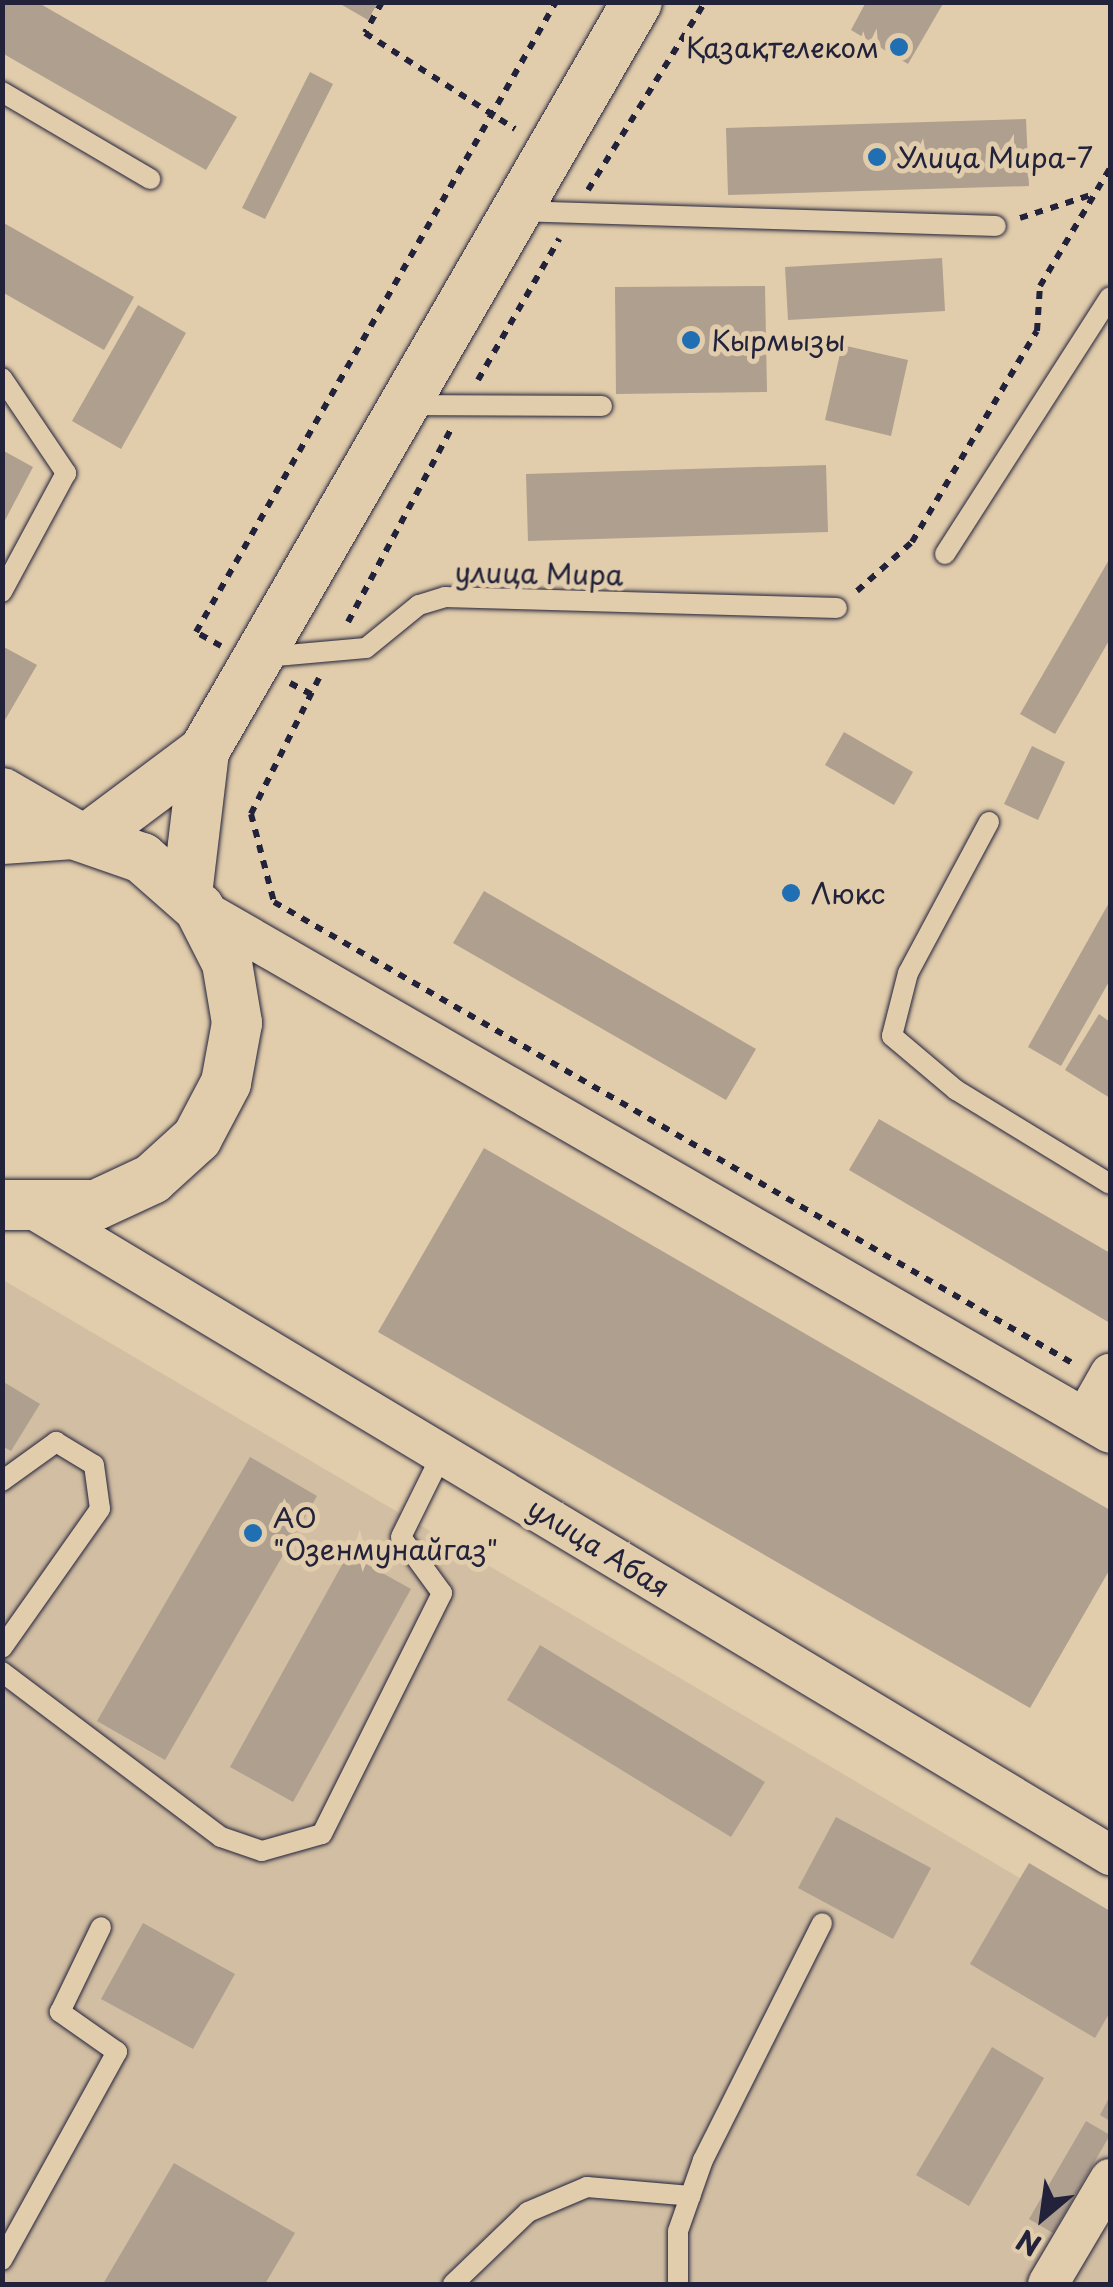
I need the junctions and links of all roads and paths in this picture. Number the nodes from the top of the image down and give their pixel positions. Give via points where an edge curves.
1 (382, 2) edge
2 (556, 2) edge
3 (637, 2) edge
4 (704, 2) edge
5 (2, 92) edge
6 (492, 113) junction
7 (550, 153) junction
8 (1110, 168) edge
9 (150, 178) dead end
10 (1096, 194) junction
11 (516, 211) junction
12 (572, 215) junction
13 (996, 226) joint
14 (1110, 298) edge
15 (2, 378) edge
16 (404, 404) junction
17 (464, 405) junction
18 (602, 406) dead end
19 (944, 554) dead end
20 (2, 592) edge
21 (837, 608) joint
22 (332, 652) junction
23 (256, 661) junction
24 (311, 694) junction
25 (204, 750) junction
26 (2, 794) edge
27 (988, 822) dead end
28 (81, 836) junction
29 (2, 839) edge
30 (193, 901) junction
31 (1110, 1184) edge
32 (13, 1209) edge
33 (1108, 1378) edge
34 (1098, 1425) edge
35 (443, 1452) junction
36 (2, 1481) edge
37 (2, 1648) edge
38 (2, 1672) edge
39 (1110, 1855) edge
40 (822, 1923) dead end
41 (101, 1926) dead end
42 (1110, 2179) edge
43 (691, 2196) junction
44 (2, 2260) edge
45 (671, 2281) edge
46 (453, 2284) edge
47 (1048, 2284) edge

1 - 6 path via 365,34
2 - 6 path
3 - 7 street
4 - 12 path
5 - 9 lane
6 - 7 path
6 - 23 path via 196,632
7 - 11 street
8 - 10 path
10 - 13 path
10 - 21 path via 1040,286 1037,331 912,542
11 - 12 lane
11 - 16 street
12 - 13 lane
12 - 17 path
14 - 19 lane
15 - 20 lane via 66,473
16 - 17 lane
16 - 23 street
17 - 18 lane
17 - 22 path
21 - 22 lane, улица Мира via 445,597 366,648
22 - 23 lane, улица Мира
22 - 24 path
23 - 24 path
23 - 25 street
24 - 33 path via 251,814 274,902
25 - 28 street
25 - 30 street
26 - 28 street
27 - 31 lane via 908,973 892,1036 956,1090
28 - 29 street
28 - 30 street via 142,858
30 - 32 street via 232,993 226,1084 197,1138 152,1180 96,1204
30 - 34 street
32 - 35 street, улица Абая
33 - 34 street
35 - 38 lane via 401,1537 442,1593 322,1834 262,1851 220,1837
35 - 39 street, улица Абая
36 - 37 lane via 56,1442 94,1466 100,1509
40 - 43 lane
41 - 44 lane via 60,2012 117,2052
42 - 47 street
43 - 45 lane
43 - 46 lane via 587,2186 528,2212

